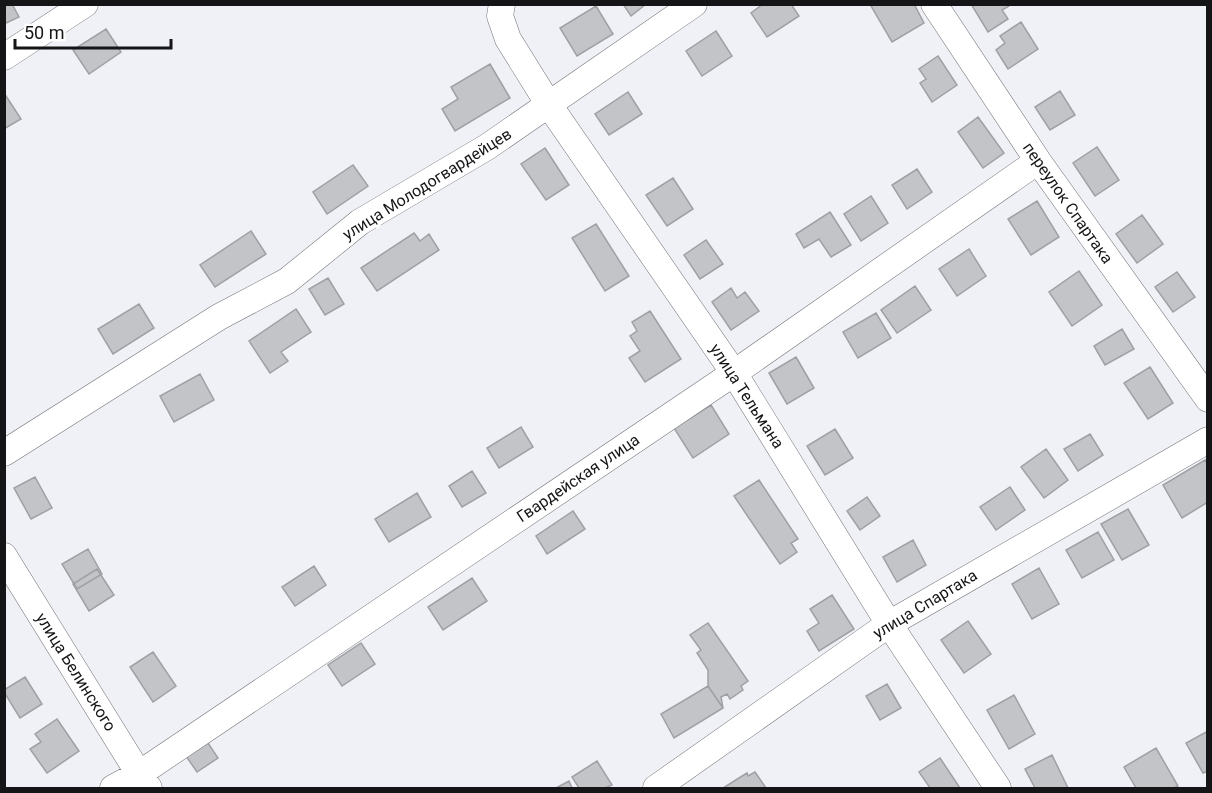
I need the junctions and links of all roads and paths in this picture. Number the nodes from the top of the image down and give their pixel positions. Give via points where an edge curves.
1 (85, 4) edge
2 (502, 4) edge
3 (694, 4) edge
4 (934, 4) edge
5 (4, 57) edge
6 (549, 105) junction
7 (1038, 161) junction
8 (734, 373) junction
9 (1208, 399) edge
10 (1208, 440) edge
11 (4, 453) edge
12 (4, 556) edge
13 (889, 624) junction
14 (144, 781) edge
15 (113, 789) edge
16 (656, 789) edge
17 (998, 789) edge

1 - 5 street
2 - 6 street, улица Тельмана via 500,16 508,39
3 - 6 street, улица Молодогвардейцев
4 - 7 street, переулок Спартака
6 - 8 street, улица Тельмана
6 - 11 street, улица Молодогвардейцев via 487,147 360,222 287,281 219,317
7 - 8 street, Гвардейская улица
7 - 9 street, переулок Спартака
8 - 13 street, улица Тельмана
8 - 14 street, Гвардейская улица
10 - 13 street, улица Спартака
12 - 14 street, улица Белинского
13 - 16 street, улица Спартака
13 - 17 street, улица Тельмана
14 - 15 street, Гвардейская улица

